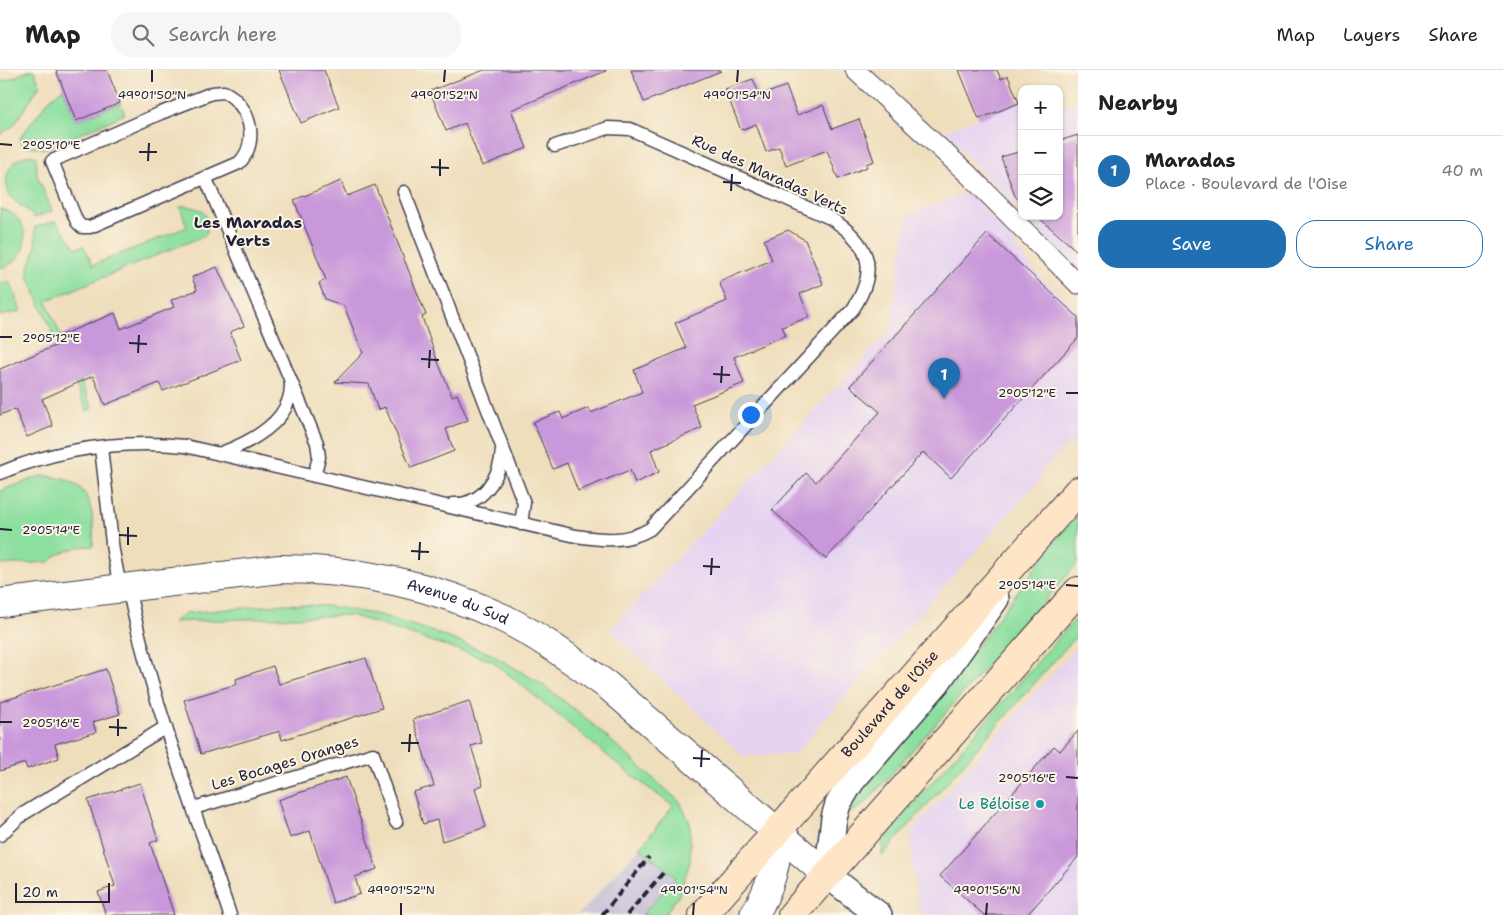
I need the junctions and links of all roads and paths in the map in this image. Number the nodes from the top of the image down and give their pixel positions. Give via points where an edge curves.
1 (855, 70) edge
2 (555, 146) dead end
3 (206, 178) junction
4 (404, 192) dead end
5 (1078, 284) edge
6 (291, 382) junction
7 (502, 444) junction
8 (101, 448) junction
9 (218, 454) junction
10 (0, 474) edge
11 (314, 476) junction
12 (1078, 491) edge
13 (429, 502) junction
14 (521, 524) junction
15 (1045, 528) junction
16 (124, 586) junction
17 (1078, 591) edge
18 (0, 603) edge
19 (166, 727) junction
20 (194, 808) junction
21 (396, 822) dead end
22 (779, 831) junction
23 (0, 835) edge
24 (827, 875) junction
25 (230, 915) edge
26 (703, 915) edge
27 (754, 915) edge
28 (792, 915) edge
29 (879, 915) edge

1 - 5 street via 968,174
2 - 14 lane, Rue des Maradas Verts via 608,128 630,130 830,218 860,242 868,278 853,309 650,530 636,537 599,540
3 - 3 lane via 90,227 82,227 71,212 52,161 162,113 212,93 224,92 237,101 246,116 251,141 239,163
3 - 6 lane
4 - 7 lane, Rue des Maradas Verts
6 - 9 lane via 289,400 272,425 240,446
6 - 11 lane via 319,448
7 - 13 lane, Rue des Maradas Verts via 497,474 478,497 464,504
7 - 14 lane, Rue des Maradas Verts via 525,507
8 - 9 lane, Rue des Maradas Verts via 162,444
8 - 10 lane, Rue des Maradas Verts via 50,456
8 - 16 lane via 113,551
9 - 11 lane, Rue des Maradas Verts
11 - 13 lane, Rue des Maradas Verts
12 - 15 main road, Boulevard de l'Oise
13 - 14 lane, Rue des Maradas Verts
15 - 22 main road, Boulevard de l'Oise
15 - 24 street via 937,683 852,781 838,804 834,818
16 - 18 street, Avenue du Sud
16 - 19 lane
16 - 22 street, Avenue du Sud via 253,571 310,569 393,580 472,605 540,639 607,685
17 - 24 main road
19 - 20 lane
19 - 23 lane via 23,814
20 - 21 lane, Les Bocages Oranges via 373,754
20 - 25 lane
22 - 24 street, Avenue du Sud
22 - 26 main road, Boulevard de l'Oise
22 - 27 street via 777,861 771,882
24 - 28 main road
24 - 29 street

